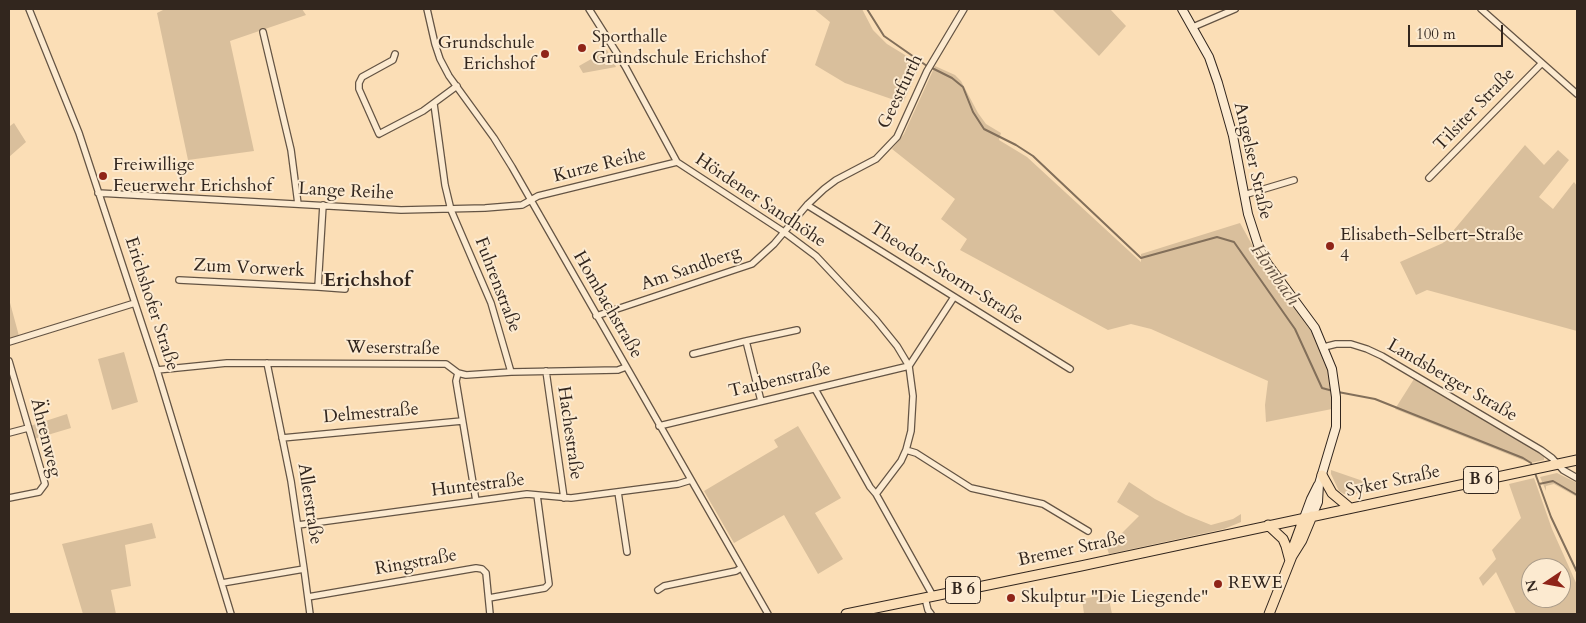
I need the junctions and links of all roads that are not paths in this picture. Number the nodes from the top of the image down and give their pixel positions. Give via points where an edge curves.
1 (29, 9) edge
2 (428, 9) edge
3 (589, 9) edge
4 (964, 9) edge
5 (1182, 9) edge
6 (1235, 9) edge
7 (1481, 9) edge
8 (1193, 27) junction
9 (263, 32) dead end
10 (395, 54) dead end
11 (1542, 62) junction
12 (457, 86) junction
13 (1577, 94) edge
14 (434, 104) junction
15 (678, 162) junction
16 (1429, 178) dead end
17 (1294, 180) dead end
18 (98, 193) junction
19 (1244, 195) junction
20 (531, 200) junction
21 (298, 204) junction
22 (807, 205) junction
23 (323, 206) junction
24 (451, 210) junction
25 (784, 232) junction
26 (178, 280) dead end
27 (318, 287) junction
28 (345, 289) dead end
29 (954, 297) junction
30 (135, 303) junction
31 (596, 316) junction
32 (797, 330) dead end
33 (746, 341) junction
34 (9, 342) edge
35 (1324, 347) junction
36 (693, 354) dead end
37 (9, 361) edge
38 (267, 363) junction
39 (909, 366) junction
40 (626, 368) junction
41 (1070, 369) dead end
42 (157, 370) junction
43 (511, 372) junction
44 (546, 372) junction
45 (458, 373) junction
46 (815, 389) junction
47 (761, 401) junction
48 (462, 421) junction
49 (659, 426) junction
50 (28, 428) junction
51 (9, 433) edge
52 (282, 438) junction
53 (906, 450) junction
54 (1577, 460) edge
55 (1557, 464) junction
56 (1577, 478) edge
57 (1321, 479) junction
58 (691, 480) junction
59 (618, 492) junction
60 (876, 494) junction
61 (537, 495) junction
62 (9, 498) edge
63 (564, 498) junction
64 (476, 501) junction
65 (1350, 508) junction
66 (1308, 517) junction
67 (298, 525) junction
68 (1268, 525) junction
69 (1088, 531) dead end
70 (627, 552) dead end
71 (1291, 558) junction
72 (741, 568) junction
73 (304, 569) junction
74 (222, 583) junction
75 (658, 590) dead end
76 (308, 597) junction
77 (929, 597) junction
78 (489, 598) junction
79 (231, 614) edge
80 (310, 614) edge
81 (490, 614) edge
82 (768, 614) edge
83 (846, 614) edge
84 (931, 614) edge
85 (1269, 614) edge

1 - 18 street, Erichshofer Straße via 68,101
2 - 12 street, Hombachstraße via 440,59
3 - 15 street, Hördener Sandhöhe
4 - 22 street, Geestfurth via 929,68 897,137 872,162 836,180
5 - 8 main road, Angelser Straße
6 - 8 street
7 - 11 street
8 - 19 main road, Angelser Straße via 1209,57 1225,106
9 - 21 street via 291,150
10 - 14 street via 392,60 362,77 360,83 359,89 379,134
11 - 13 street
11 - 16 street, Tilsiter Straße
12 - 14 street
12 - 20 street, Hombachstraße via 494,138
14 - 24 street, Fuhrenstraße
15 - 20 street, Kurze Reihe
15 - 25 street, Hördener Sandhöhe
17 - 19 street
18 - 21 street, Lange Reihe
18 - 30 street, Erichshofer Straße
19 - 35 main road, Angelser Straße via 1251,227 1267,264 1315,328
20 - 24 street, Lange Reihe via 522,205
20 - 31 street, Hombachstraße
21 - 23 street, Lange Reihe
22 - 25 street, Geestfurth
22 - 29 street, Theodor-Storm-Straße
23 - 24 street, Lange Reihe
23 - 27 street, Zum Vorwerk
24 - 43 street, Fuhrenstraße via 486,291
25 - 31 street, Am Sandberg via 752,264
25 - 39 street, Hördener Sandhöhe via 825,264 898,346
26 - 27 street, Zum Vorwerk
27 - 28 street, Zum Vorwerk
29 - 39 street
29 - 41 street, Theodor-Storm-Straße
30 - 34 street
30 - 42 street, Erichshofer Straße
31 - 40 street, Hombachstraße
32 - 33 street
33 - 36 street
33 - 47 street
35 - 55 street, Landsberger Straße via 1350,344 1382,356 1541,450
35 - 57 main road, Angelser Straße via 1336,393 1336,427
37 - 50 street, Ährenweg
38 - 42 street, Weserstraße via 227,363
38 - 45 street, Weserstraße via 446,364
38 - 52 street, Allerstraße
39 - 46 street, Taubenstraße
39 - 53 street, Hördener Sandhöhe via 913,396 911,431
40 - 44 street, Weserstraße
40 - 49 street, Hombachstraße
42 - 74 street, Erichshofer Straße
43 - 44 street, Weserstraße
43 - 45 street, Weserstraße
44 - 63 street, Hachestraße
45 - 48 street via 456,381
46 - 47 street, Taubenstraße
46 - 60 street
47 - 49 street, Taubenstraße
48 - 52 street, Delmestraße
48 - 64 street
49 - 58 street, Hombachstraße
50 - 51 street
50 - 62 street, Ährenweg via 45,484 39,492
52 - 67 street, Allerstraße
53 - 60 street, Hördener Sandhöhe
53 - 69 street via 971,488 1043,504
54 - 55 main road, Syker Straße / B 6
55 - 56 street, Landsberger Straße
55 - 65 main road, Syker Straße / B 6
57 - 65 main road
57 - 66 main road, Angelser Straße via 1311,499
58 - 59 street, Huntestraße
58 - 72 street, Hombachstraße
59 - 63 street, Huntestraße
59 - 70 street
60 - 77 street
61 - 63 street, Huntestraße
61 - 64 street, Huntestraße
61 - 78 street via 549,584 545,588
64 - 67 street, Huntestraße
65 - 66 main road, Syker Straße / B 6
66 - 68 main road, Bremer Straße / B 6
66 - 71 main road via 1292,549
67 - 73 street, Allerstraße
68 - 71 main road via 1283,539
68 - 77 main road, Bremer Straße / B 6
71 - 85 main road
72 - 75 street
72 - 82 street, Hombachstraße
73 - 74 street, Allerstraße
73 - 76 street
74 - 79 street, Erichshofer Straße
76 - 78 street, Ringstraße via 476,568 486,573
76 - 80 street
77 - 83 main road, Bremer Straße / B 6
77 - 84 street via 928,610
78 - 81 street, Ringstraße

